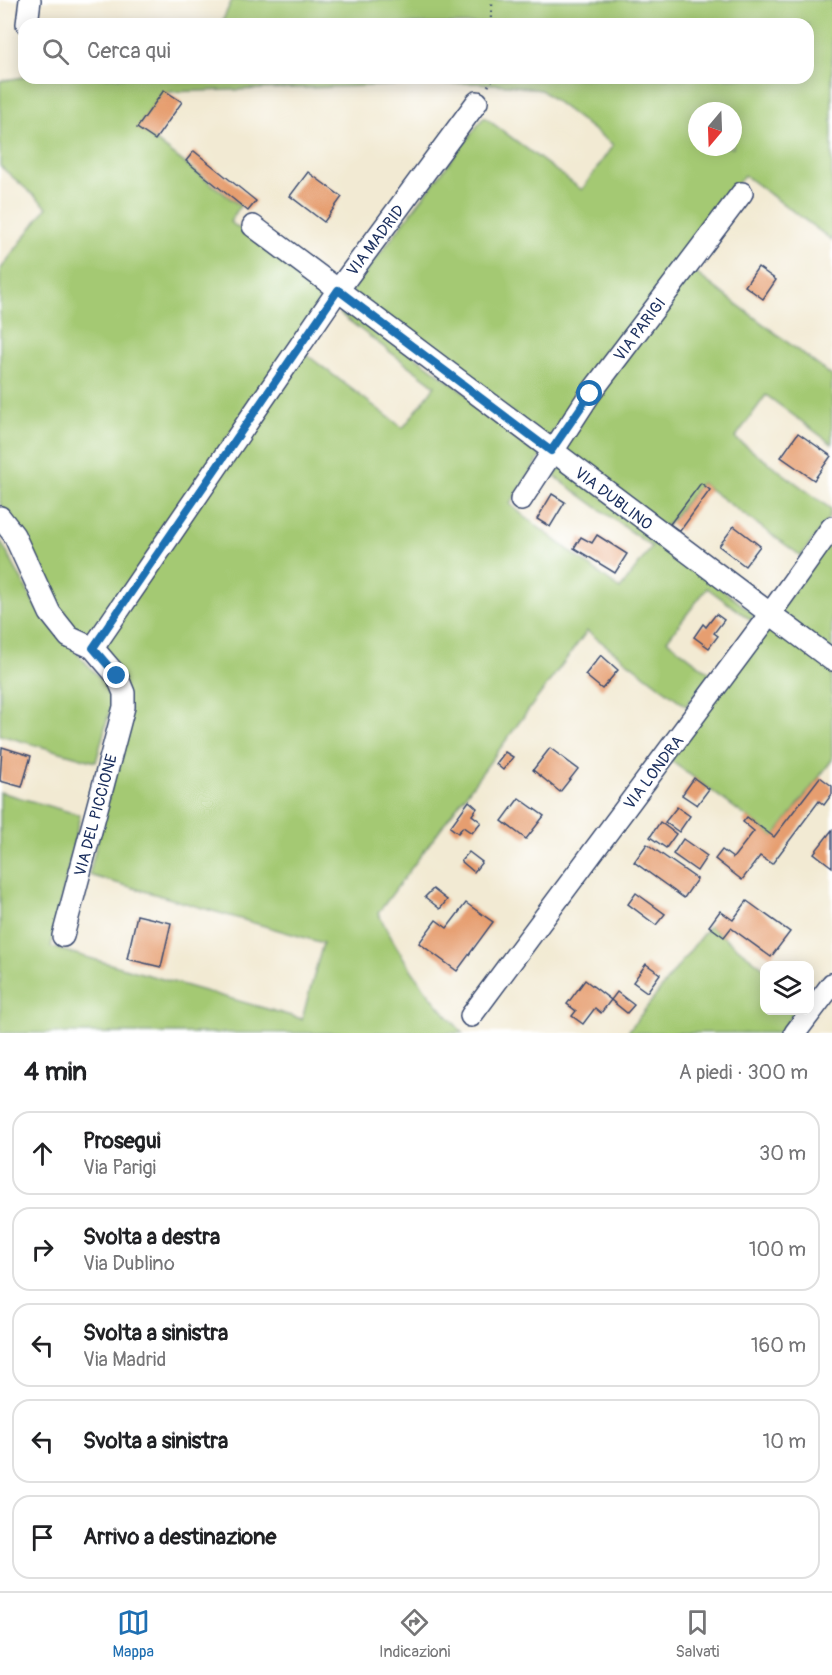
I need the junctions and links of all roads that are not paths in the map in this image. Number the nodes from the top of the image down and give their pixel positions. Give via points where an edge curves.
1 (30, 0) edge
2 (28, 18) edge
3 (477, 102) dead end
4 (742, 192) dead end
5 (252, 226) dead end
6 (338, 290) junction
7 (551, 451) junction
8 (521, 500) dead end
9 (0, 517) edge
10 (832, 527) edge
11 (770, 614) junction
12 (93, 648) junction
13 (832, 660) edge
14 (63, 936) dead end
15 (832, 984) edge
16 (471, 1016) dead end
17 (795, 1033) edge

1 - 2 street
3 - 6 street, VIA MADRID
4 - 7 street, VIA PARIGI
5 - 6 street, VIA DUBLINO
6 - 7 street, VIA DUBLINO
6 - 12 street, VIA MADRID
7 - 8 street, VIA PARIGI
7 - 11 street, VIA DUBLINO
9 - 12 street via 14,535 50,613 69,637
10 - 11 street, VIA LONDRA
11 - 13 street, VIA DUBLINO
11 - 16 street, VIA LONDRA
12 - 14 street, VIA DEL PICCIONE via 117,676 124,693 124,707
15 - 17 street

